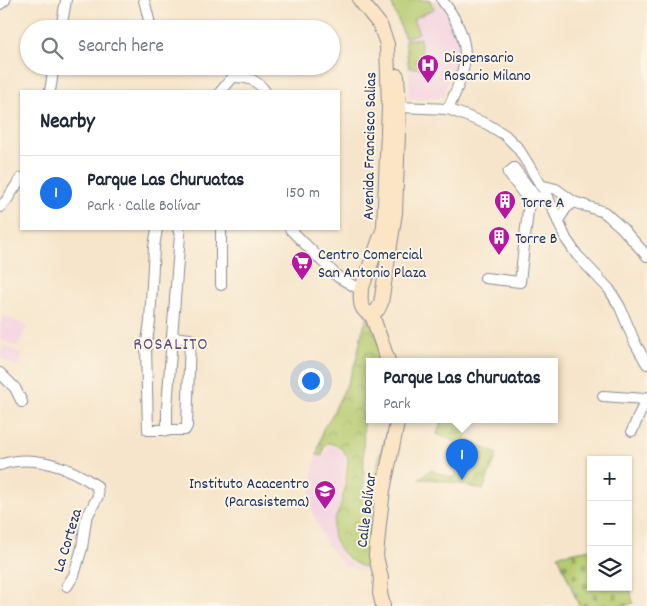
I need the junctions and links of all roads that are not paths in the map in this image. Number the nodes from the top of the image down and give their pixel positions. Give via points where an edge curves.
1 (5, 0) edge
2 (66, 0) edge
3 (144, 0) edge
4 (360, 0) edge
5 (371, 0) edge
6 (442, 0) edge
7 (0, 4) edge
8 (63, 20) edge
9 (149, 20) edge
10 (53, 75) edge
11 (50, 90) edge
12 (222, 90) edge
13 (264, 90) edge
14 (399, 107) junction
15 (448, 109) junction
16 (20, 180) edge
17 (540, 185) junction
18 (548, 202) junction
19 (574, 202) junction
20 (0, 207) edge
21 (558, 221) junction
22 (157, 230) edge
23 (178, 230) edge
24 (222, 230) edge
25 (291, 230) edge
26 (647, 256) edge
27 (485, 278) dead end
28 (221, 285) dead end
29 (361, 294) junction
30 (381, 297) junction
31 (372, 315) junction
32 (172, 337) junction
33 (387, 358) edge
34 (647, 364) edge
35 (0, 373) edge
36 (603, 396) dead end
37 (646, 398) edge
38 (22, 402) dead end
39 (397, 423) edge
40 (167, 431) junction
41 (632, 431) dead end
42 (0, 465) edge
43 (67, 586) dead end
44 (383, 606) edge

1 - 7 street
2 - 8 street
3 - 9 street
4 - 29 street, Avenida Francisco Salias via 380,25 386,44 389,107 384,228
5 - 14 street, Avenida Francisco Salias via 388,21 393,34
6 - 15 street via 463,38 466,59
10 - 11 street
12 - 13 street via 233,77 247,77
14 - 15 street
14 - 30 street, Avenida Francisco Salias via 395,213
15 - 17 street via 488,124 505,135 518,148
16 - 20 street
17 - 18 street
17 - 19 street via 556,189
18 - 21 street
18 - 27 street via 535,196 514,168 508,173 529,201 520,282
19 - 21 street
19 - 26 street via 604,212
21 - 34 street via 577,255 609,289 620,306
22 - 40 street via 146,347 148,430
23 - 32 street
24 - 28 street
25 - 29 street via 338,277
29 - 30 street via 372,288
29 - 31 street via 362,308
30 - 31 street via 378,309
31 - 33 street
32 - 40 street
32 - 40 street via 190,339 188,426 185,430
35 - 38 street via 10,381
36 - 37 street
37 - 41 street
39 - 44 street, Calle Bolívar via 383,490 376,556
42 - 43 street, La Corteza via 8,462 50,462 97,486 98,496 86,519 82,548

